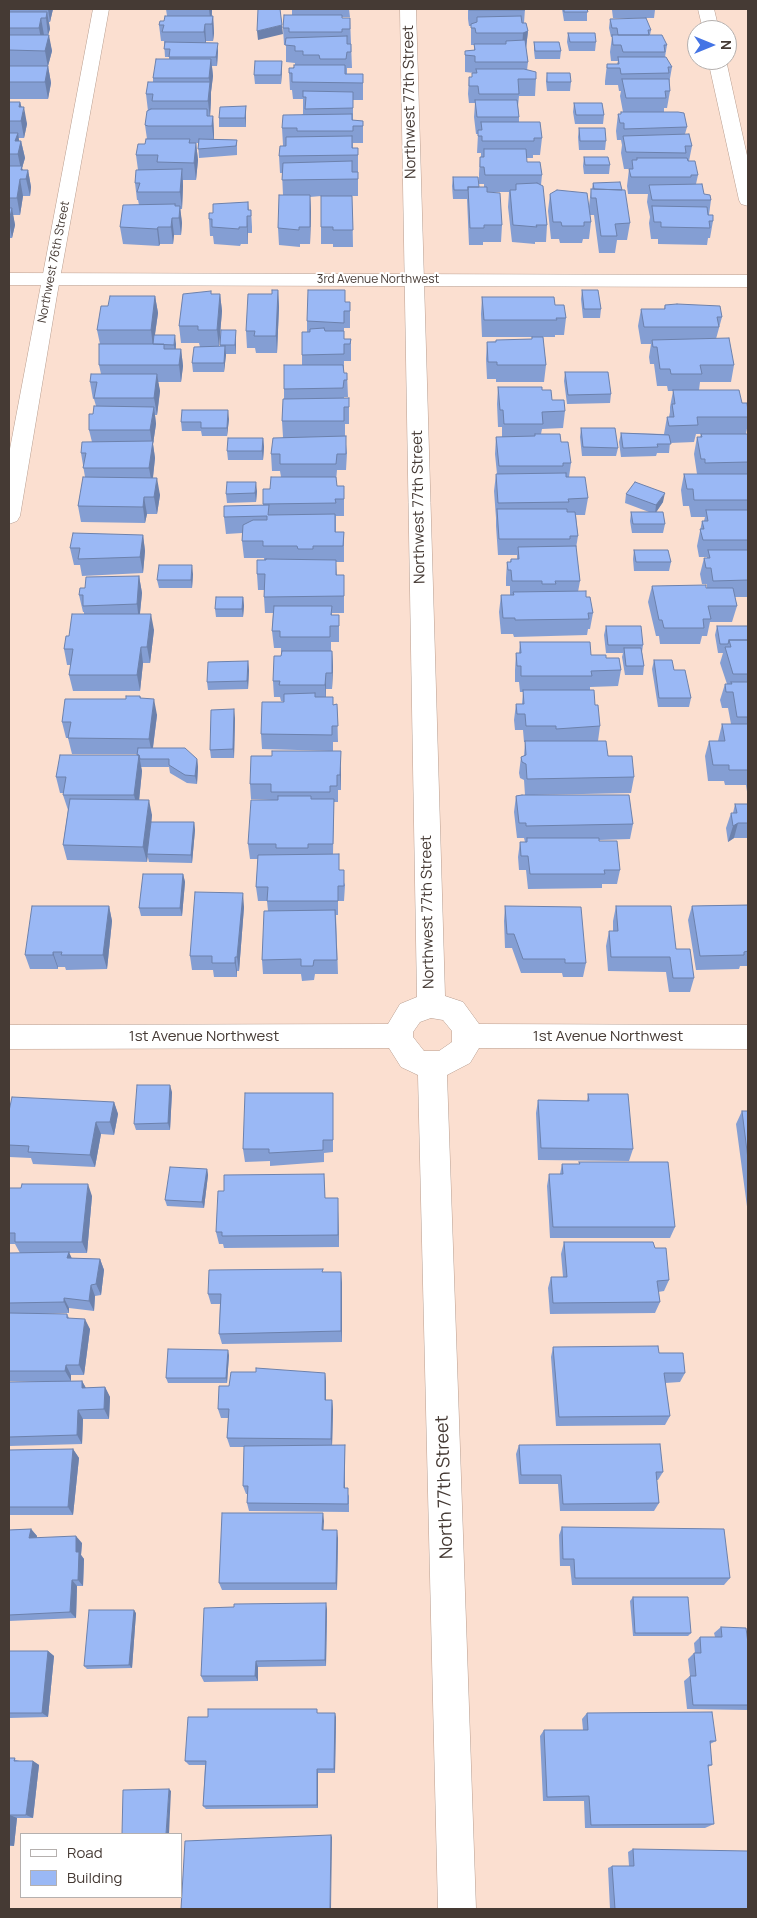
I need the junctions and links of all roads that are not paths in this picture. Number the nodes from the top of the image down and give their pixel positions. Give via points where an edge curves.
1 (101, 9) edge
2 (408, 9) edge
3 (720, 70) edge
4 (748, 200) edge
5 (9, 279) edge
6 (50, 280) junction
7 (413, 280) junction
8 (748, 281) edge
9 (9, 516) edge
10 (431, 1006) junction
11 (399, 1036) junction
12 (468, 1036) junction
13 (9, 1037) edge
14 (748, 1037) edge
15 (432, 1065) junction
16 (457, 1909) edge

1 - 6 street, Northwest 76th Street
2 - 7 street, Northwest 77th Street
3 - 4 street
5 - 6 street, 3rd Avenue Northwest
6 - 7 street, 3rd Avenue Northwest
6 - 9 street, Northwest 76th Street
7 - 8 street, 3rd Avenue Northwest
7 - 10 street, Northwest 77th Street
10 - 11 street via 410,1013 403,1020
10 - 12 street via 453,1011 466,1026
11 - 13 street, 1st Avenue Northwest
11 - 15 street via 411,1058
12 - 14 street, 1st Avenue Northwest
12 - 15 street via 460,1054 442,1064
15 - 16 street, North 77th Street

